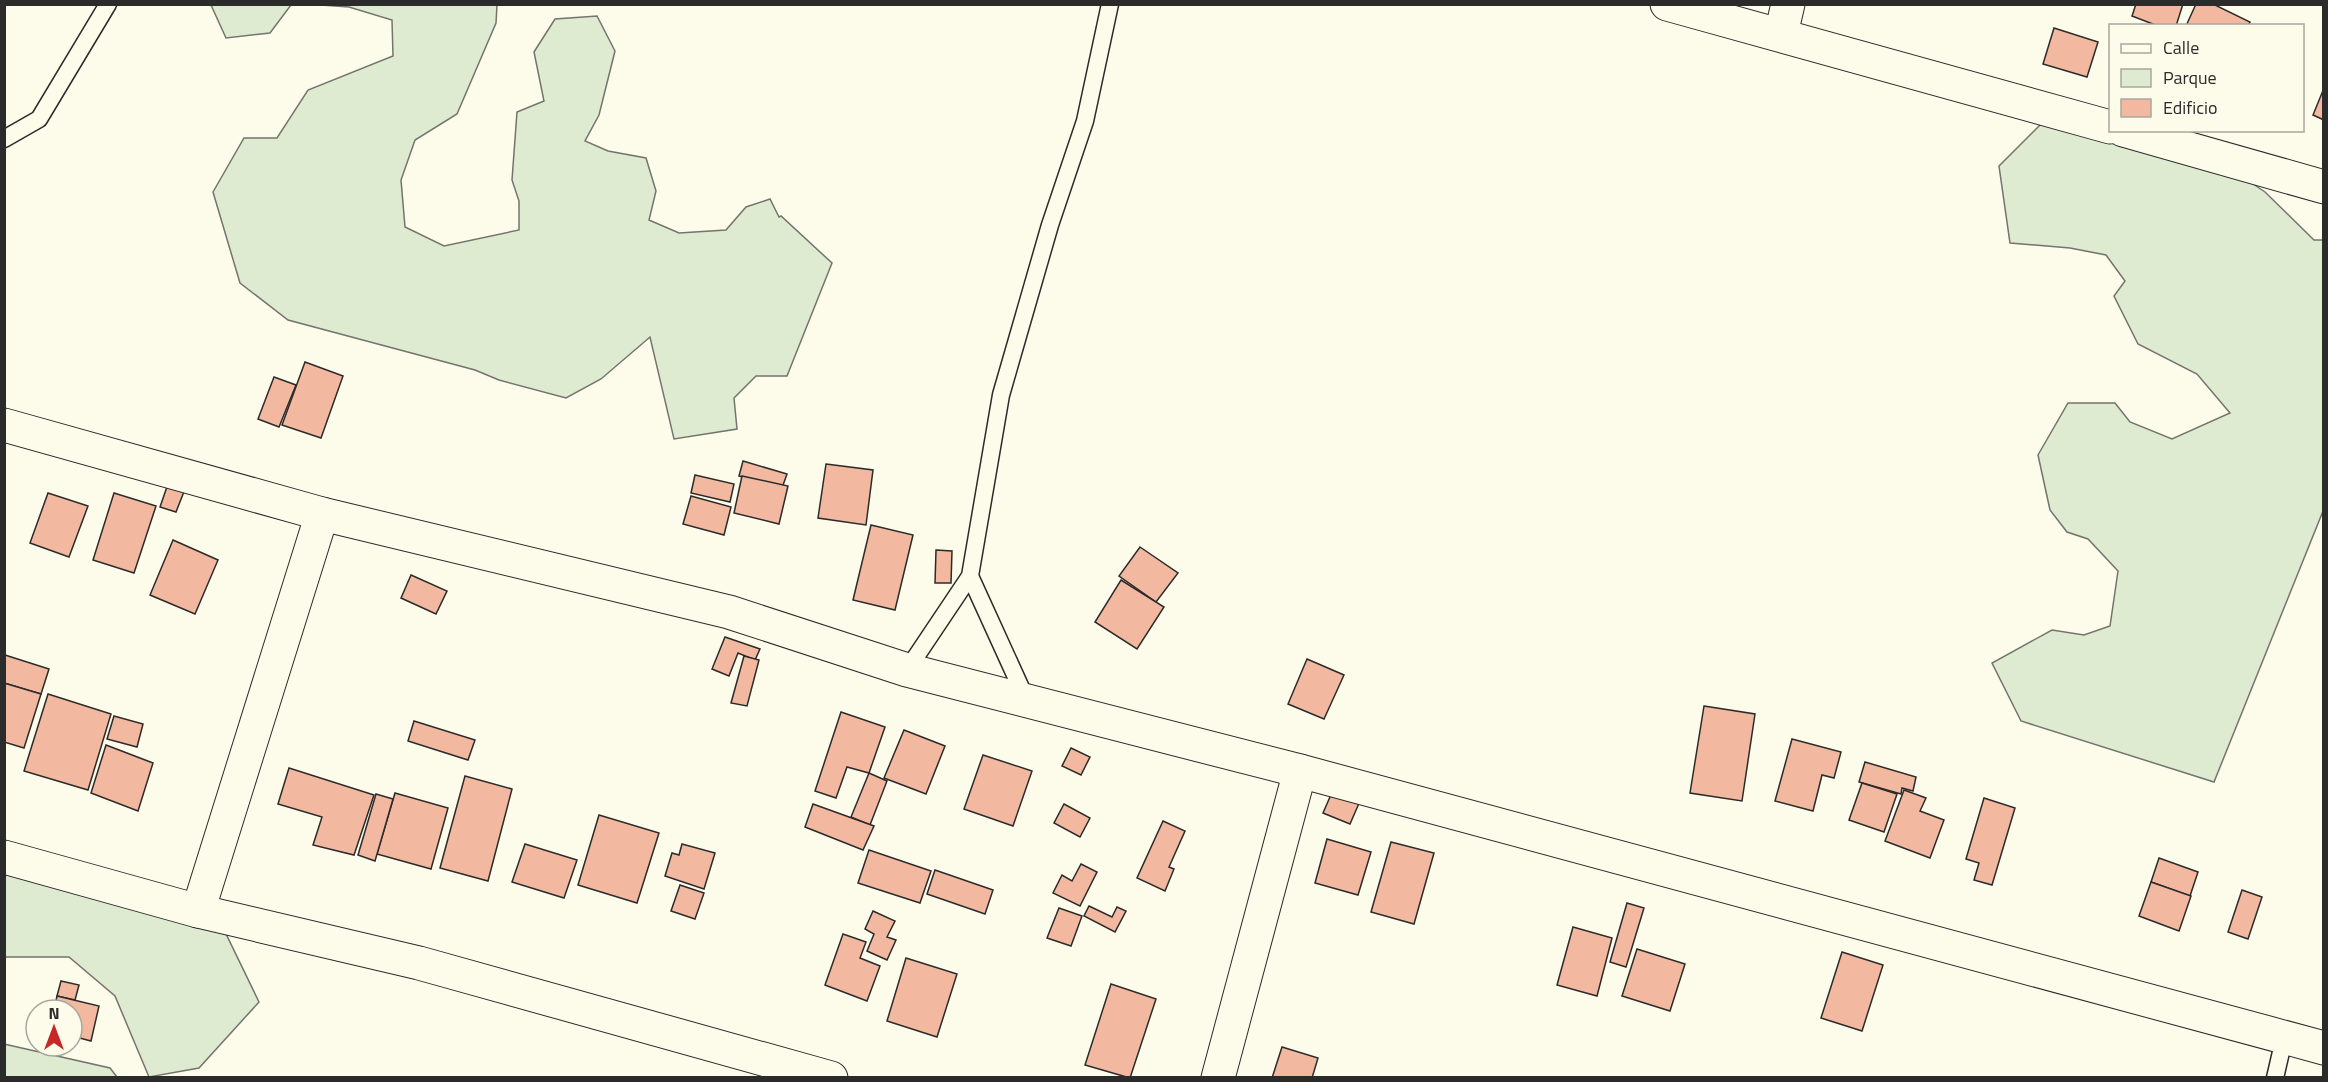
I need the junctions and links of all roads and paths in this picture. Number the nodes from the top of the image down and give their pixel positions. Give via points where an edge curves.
1 (108, 4) edge
2 (1110, 4) edge
3 (1667, 4) edge
4 (1785, 19) edge
5 (2109, 127) edge
6 (2130, 132) edge
7 (4, 140) edge
8 (2324, 187) edge
9 (4, 425) edge
10 (322, 514) junction
11 (970, 576) junction
12 (908, 670) junction
13 (1026, 699) junction
14 (1300, 771) junction
15 (4, 857) edge
16 (198, 911) junction
17 (2284, 1039) junction
18 (2324, 1048) edge
19 (831, 1077) edge
20 (1218, 1077) edge
21 (2275, 1077) edge

1 - 7 lane via 39,119
2 - 11 lane via 1085,121 1001,395
3 - 4 street
4 - 5 street
6 - 8 street
9 - 10 street
10 - 12 street via 729,612
10 - 16 street
11 - 12 lane
11 - 13 lane
12 - 13 street
13 - 14 street
14 - 17 street
14 - 20 street
15 - 16 street
16 - 19 street via 419,963
17 - 18 street
17 - 21 lane

